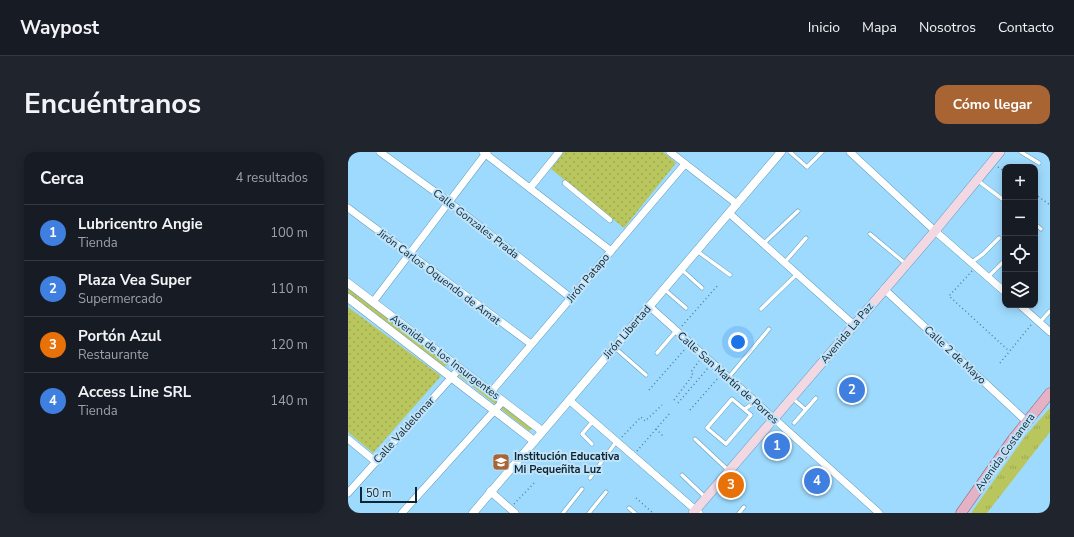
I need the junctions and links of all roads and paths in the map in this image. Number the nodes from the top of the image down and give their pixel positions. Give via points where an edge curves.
1 (380, 152) edge
2 (559, 152) edge
3 (670, 152) edge
4 (781, 152) edge
5 (790, 152) edge
6 (822, 152) edge
7 (850, 152) edge
8 (1000, 152) edge
9 (1021, 152) edge
10 (485, 153) edge
11 (1039, 163) dead end
12 (685, 164) junction
13 (977, 180) junction
14 (564, 183) dead end
15 (530, 188) junction
16 (1038, 196) edge
17 (1004, 200) edge
18 (449, 202) junction
19 (737, 204) junction
20 (1050, 205) edge
21 (348, 208) edge
22 (798, 212) dead end
23 (729, 213) junction
24 (610, 220) dead end
25 (1038, 226) edge
26 (1041, 229) dead end
27 (935, 231) junction
28 (870, 234) dead end
29 (806, 238) dead end
30 (999, 238) dead end
31 (763, 244) junction
32 (697, 250) junction
33 (611, 251) junction
34 (409, 255) junction
35 (784, 263) junction
36 (1002, 263) edge
37 (906, 264) junction
38 (974, 265) junction
39 (681, 269) junction
40 (797, 274) junction
41 (730, 275) dead end
42 (988, 278) junction
43 (348, 283) edge
44 (718, 285) dead end
45 (702, 288) dead end
46 (663, 289) junction
47 (884, 289) junction
48 (1002, 290) edge
49 (348, 298) edge
50 (571, 298) junction
51 (373, 302) junction
52 (649, 306) junction
53 (686, 308) dead end
54 (1023, 308) edge
55 (761, 309) dead end
56 (1050, 311) edge
57 (1038, 321) junction
58 (854, 325) junction
59 (769, 330) dead end
60 (677, 331) junction
61 (1050, 332) edge
62 (690, 343) junction
63 (531, 344) junction
64 (614, 347) junction
65 (1009, 351) junction
66 (657, 353) dead end
67 (703, 356) junction
68 (1000, 363) dead end
69 (712, 364) junction
70 (460, 368) junction
71 (725, 375) junction
72 (646, 376) dead end
73 (452, 378) junction
74 (649, 390) dead end
75 (491, 392) junction
76 (1050, 393) edge
77 (791, 397) junction
78 (816, 398) dead end
79 (569, 400) junction
80 (674, 400) dead end
81 (503, 401) junction
82 (754, 402) junction
83 (678, 403) dead end
84 (662, 405) dead end
85 (805, 409) junction
86 (494, 410) junction
87 (690, 410) dead end
88 (745, 410) junction
89 (670, 413) dead end
90 (773, 419) junction
91 (593, 421) junction
92 (1026, 421) junction
93 (794, 423) dead end
94 (656, 429) junction
95 (542, 431) junction
96 (663, 436) dead end
97 (348, 439) edge
98 (695, 439) dead end
99 (534, 441) junction
100 (617, 442) junction
101 (592, 444) dead end
102 (633, 455) junction
103 (376, 462) junction
104 (729, 471) junction
105 (682, 475) dead end
106 (590, 478) dead end
107 (535, 482) dead end
108 (582, 489) dead end
109 (490, 492) junction
110 (606, 492) dead end
111 (348, 493) edge
112 (636, 498) dead end
113 (705, 498) junction
114 (744, 507) dead end
115 (630, 508) dead end
116 (512, 511) edge
117 (696, 512) edge
118 (402, 513) edge
119 (473, 513) edge
120 (562, 513) edge
121 (589, 513) edge
122 (635, 513) edge
123 (653, 513) edge
124 (739, 513) edge
125 (879, 513) edge
126 (961, 513) edge

1 - 18 street, Calle Gonzales Prada
2 - 15 street
3 - 12 street
4 - 19 street, Jirón Libertad
5 - 6 lane via 807,167
7 - 27 street
8 - 13 main road, Avenida La Paz
9 - 11 lane
10 - 15 street
10 - 18 street
12 - 19 street
12 - 33 street, Jirón Patapo
13 - 17 lane
13 - 27 main road, Avenida La Paz
14 - 24 street
15 - 33 street
16 - 20 path
18 - 34 street
18 - 50 street, Calle Gonzales Prada
19 - 23 street, Jirón Libertad
21 - 34 street, Jirón Carlos Oquendo de Amat
22 - 31 lane
23 - 31 street
23 - 32 street, Jirón Libertad
25 - 26 lane
27 - 37 main road, Avenida La Paz
27 - 38 street
28 - 37 lane
29 - 35 lane
30 - 38 lane
31 - 35 street
32 - 39 street, Jirón Libertad
32 - 41 lane
33 - 50 street, Jirón Patapo
34 - 51 street
34 - 63 street, Jirón Carlos Oquendo de Amat
35 - 40 street
36 - 42 lane
37 - 47 main road, Avenida La Paz
38 - 42 street
38 - 65 path via 948,296
39 - 45 lane
39 - 46 street, Jirón Libertad
40 - 55 lane
40 - 58 street
42 - 48 street
43 - 51 street, Avenida de los Insurgentes
44 - 60 path
46 - 52 street, Jirón Libertad
46 - 53 lane
47 - 58 main road, Avenida La Paz
47 - 92 street, Calle 2 de Mayo
49 - 73 street, Avenida de los Insurgentes
50 - 63 street, Jirón Patapo
51 - 70 street, Avenida de los Insurgentes
52 - 60 street, Calle San Martín de Porres
52 - 64 street, Jirón Libertad
54 - 57 street
56 - 57 lane
57 - 61 street
57 - 65 path
58 - 77 main road, Avenida La Paz
59 - 71 lane
60 - 62 street, Calle San Martín de Porres
60 - 66 lane
62 - 67 street, Calle San Martín de Porres
62 - 74 path
63 - 75 street, Jirón Patapo
64 - 72 lane
64 - 79 street, Jirón Libertad
65 - 68 path
67 - 69 street, Calle San Martín de Porres
67 - 80 path via 691,372 693,375
69 - 71 street, Calle San Martín de Porres
69 - 83 path
70 - 73 street, Calle Valdelomar
70 - 75 street, Avenida de los Insurgentes
71 - 82 street, Calle San Martín de Porres
71 - 87 path
73 - 86 street, Avenida de los Insurgentes
73 - 103 street, Calle Valdelomar
75 - 81 street, Avenida de los Insurgentes
76 - 92 main road, Avenida Costanera
77 - 85 lane
77 - 90 main road, Avenida La Paz
78 - 85 lane
79 - 91 street
79 - 95 street, Jirón Libertad
81 - 86 street
81 - 95 street, Avenida de los Insurgentes
82 - 88 lane
82 - 90 street, Calle San Martín de Porres
84 - 100 path via 645,421 641,417
85 - 93 lane
86 - 99 street, Avenida de los Insurgentes
86 - 118 street
88 - 88 lane via 751,416 727,444 708,430 731,399
89 - 94 path
90 - 104 main road, Avenida La Paz
90 - 125 street, Calle San Martín de Porres
91 - 100 street
91 - 101 lane via 582,434
92 - 126 main road, Avenida Costanera
94 - 96 path
94 - 102 path
95 - 99 street, Jirón Libertad
97 - 103 street
98 - 104 lane
99 - 109 street, Jirón Libertad
100 - 102 street
100 - 106 lane
102 - 117 street
103 - 111 street, Calle Valdelomar
104 - 113 main road, Avenida La Paz
105 - 113 lane
107 - 116 path
108 - 120 lane
109 - 116 street
109 - 119 street, Jirón Libertad
110 - 121 lane
112 - 123 path
113 - 117 main road, Avenida La Paz
114 - 124 lane
115 - 122 lane

